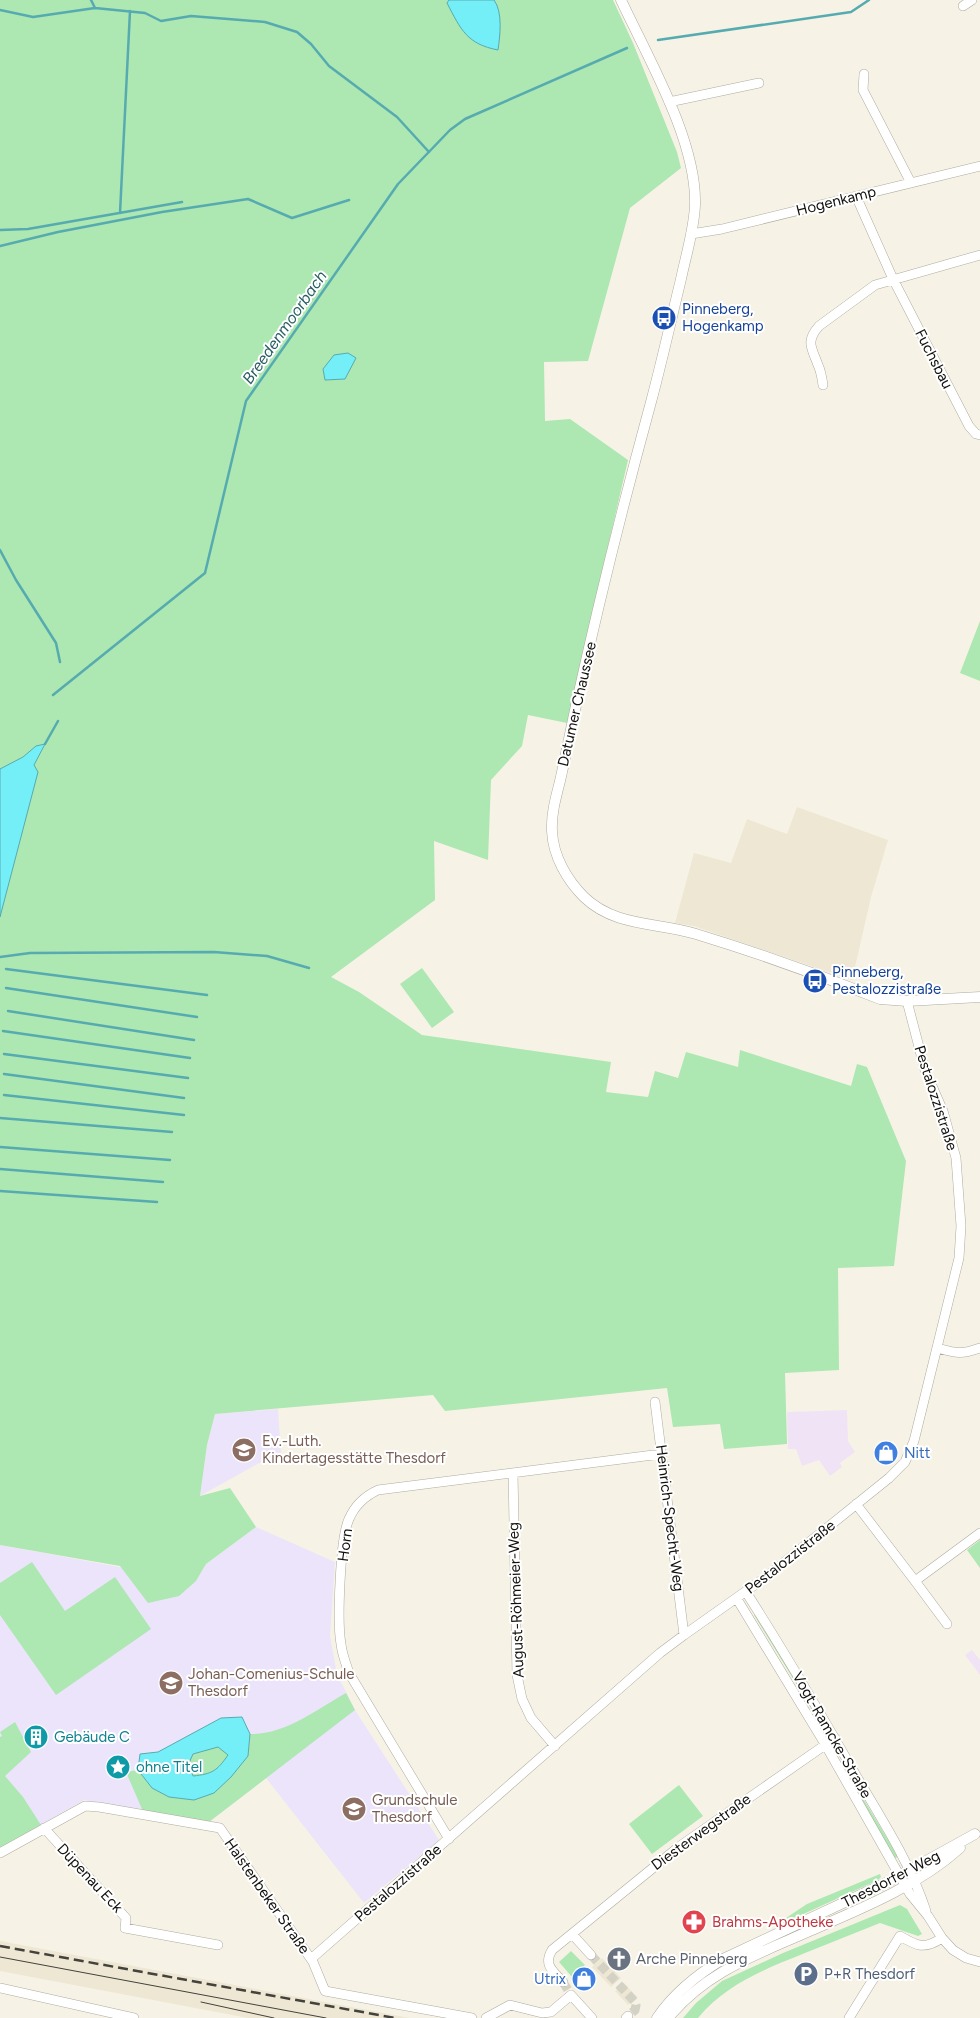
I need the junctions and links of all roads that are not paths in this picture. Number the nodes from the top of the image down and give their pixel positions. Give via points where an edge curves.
1 (621, 0) edge
2 (972, 0) edge
3 (963, 6) dead end
4 (864, 74) dead end
5 (759, 83) dead end
6 (669, 102) junction
7 (980, 166) edge
8 (910, 182) junction
9 (856, 196) junction
10 (691, 234) junction
11 (980, 255) edge
12 (893, 280) junction
13 (823, 385) dead end
14 (980, 435) edge
15 (980, 996) edge
16 (907, 1001) junction
17 (937, 1348) junction
18 (980, 1348) edge
19 (655, 1402) dead end
20 (661, 1454) junction
21 (513, 1473) junction
22 (856, 1504) junction
23 (980, 1533) edge
24 (915, 1581) junction
25 (746, 1592) junction
26 (737, 1598) junction
27 (947, 1624) dead end
28 (684, 1634) junction
29 (835, 1738) junction
30 (825, 1744) junction
31 (555, 1746) junction
32 (44, 1828) junction
33 (978, 1832) edge
34 (449, 1839) junction
35 (0, 1853) edge
36 (907, 1878) junction
37 (572, 1934) junction
38 (942, 1938) junction
39 (218, 1944) dead end
40 (591, 1955) tunnel mouth
41 (311, 1959) junction
42 (980, 1962) edge
43 (563, 1982) tunnel mouth
44 (0, 1988) edge
45 (134, 2018) edge
46 (472, 2018) edge
47 (486, 2018) edge
48 (592, 2018) edge
49 (657, 2018) edge
50 (668, 2018) edge
51 (849, 2018) edge

1 - 6 street, Datumer Chaussee
2 - 3 street
4 - 8 street via 863,90
5 - 6 street
6 - 10 street, Datumer Chaussee via 692,165 695,205
7 - 8 street, Hogenkamp
8 - 9 street, Hogenkamp
9 - 10 street, Hogenkamp
9 - 12 street, Fuchsbau
10 - 16 street, Datumer Chaussee via 580,689 554,810 555,852 563,870 587,900 620,919 692,933 880,999
11 - 12 street
12 - 13 street via 876,285 812,333 812,352
12 - 14 street, Fuchsbau via 969,426
15 - 16 street, Datumer Chaussee
16 - 17 street, Pestalozzistraße via 925,1070 943,1111 956,1158 960,1202 959,1258
17 - 18 street via 954,1354
17 - 22 street, Pestalozzistraße via 914,1441 905,1462
19 - 20 street, Heinrich-Specht-Weg
20 - 21 street, Horn
20 - 28 street, Heinrich-Specht-Weg
21 - 31 street, August-Röhmeier-Weg via 517,1675 522,1699 531,1718
21 - 34 street, Horn via 378,1490 357,1506 346,1532 339,1628 349,1674
22 - 24 street
22 - 25 street, Pestalozzistraße
23 - 24 street
24 - 27 street
25 - 26 street, Pestalozzistraße
25 - 29 street, Vogt-Ramcke-Straße
26 - 28 street, Pestalozzistraße
26 - 30 street, Vogt-Ramcke-Straße
28 - 31 street, Pestalozzistraße
29 - 30 street, Diesterwegstraße
29 - 36 street, Vogt-Ramcke-Straße
30 - 36 street, Vogt-Ramcke-Straße
30 - 37 street, Diesterwegstraße via 680,1846
31 - 34 street, Pestalozzistraße
32 - 35 street, Halstenbeker Straße
32 - 39 street, Düpenau Eck via 126,1918 125,1928
32 - 41 street, Halstenbeker Straße via 85,1806 220,1828
33 - 36 street, Thesdorfer Weg
34 - 41 street, Pestalozzistraße
36 - 38 street
36 - 49 street, Thesdorfer Weg via 716,1963 682,1989
36 - 50 street, Thesdorfer Weg via 846,1914 713,1976
37 - 40 street
37 - 43 street, Diesterwegstraße via 552,1950 548,1958 550,1968
38 - 42 street via 953,1950
38 - 51 street via 926,1946 916,1945 900,1936
41 - 46 street, Halstenbeker Straße via 325,1991
44 - 45 street
47 - 48 street via 510,2005 542,2013 551,2012 571,1995

